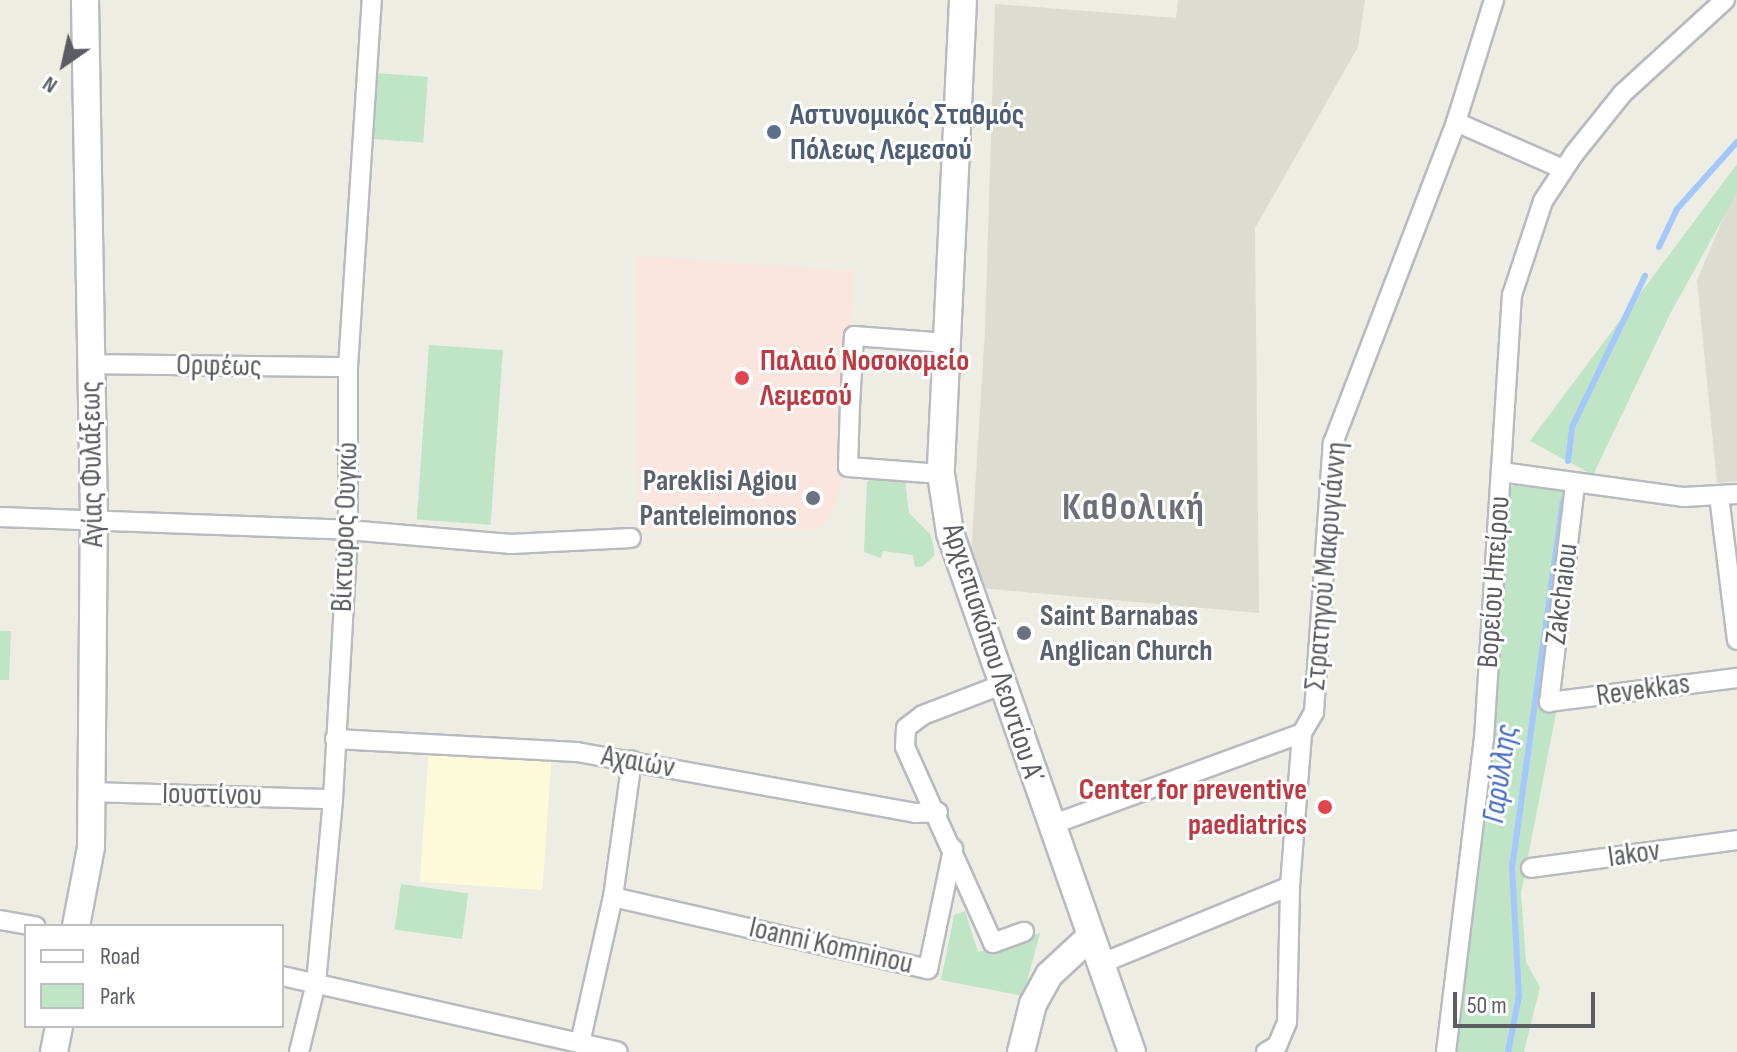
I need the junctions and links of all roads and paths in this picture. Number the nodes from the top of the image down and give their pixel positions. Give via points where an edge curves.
1 (85, 0) edge
2 (372, 0) edge
3 (963, 0) edge
4 (1494, 0) edge
5 (1725, 0) edge
6 (1456, 122) junction
7 (1563, 169) junction
8 (947, 343) junction
9 (91, 364) junction
10 (348, 367) junction
11 (1501, 472) junction
12 (941, 474) junction
13 (1575, 485) junction
14 (1728, 495) edge
15 (0, 517) edge
16 (94, 517) junction
17 (348, 530) junction
18 (631, 538) dead end
19 (1737, 640) edge
20 (1737, 678) edge
21 (1001, 685) junction
22 (1549, 702) joint
23 (1302, 733) junction
24 (335, 739) junction
25 (632, 760) junction
26 (90, 792) junction
27 (333, 799) junction
28 (938, 812) junction
29 (1051, 825) junction
30 (1737, 840) edge
31 (953, 849) junction
32 (1531, 868) dead end
33 (1290, 886) junction
34 (613, 897) junction
35 (0, 920) edge
36 (24, 924) edge
37 (76, 924) edge
38 (1024, 932) dead end
39 (1091, 936) junction
40 (1100, 964) junction
41 (284, 976) edge
42 (316, 983) junction
43 (59, 1028) edge
44 (580, 1043) junction
45 (54, 1052) edge
46 (299, 1052) edge
47 (618, 1052) edge
48 (1021, 1052) edge
49 (1132, 1052) edge
50 (1266, 1052) edge
51 (1446, 1052) edge

1 - 9 main road, Αγίας Φυλάξεως
2 - 10 street, Βίκτωρος Ουγκώ
3 - 8 main road, Αρχιεπισκόπου Λεοντίου Α΄
4 - 6 street, Στρατηγού Μακρυγιάννη
5 - 7 street, Βορείου Ηπείρου via 1623,93
6 - 7 street
6 - 23 street, Στρατηγού Μακρυγιάννη via 1333,443 1314,712
7 - 11 street, Βορείου Ηπείρου via 1528,236 1512,295
8 - 12 main road, Αρχιεπισκόπου Λεοντίου Α΄
8 - 12 street via 854,336 851,391 848,467
9 - 10 street, Ορφέως
9 - 16 main road, Αγίας Φυλάξεως
10 - 17 street, Βίκτωρος Ουγκώ
11 - 13 street
11 - 51 street, Βορείου Ηπείρου via 1484,739
12 - 21 main road, Αρχιεπισκόπου Λεοντίου Α΄ via 950,533
13 - 14 street
13 - 22 street, Zakchaiou
14 - 19 street
15 - 16 street
16 - 17 street
16 - 26 main road, Αγίας Φυλάξεως
17 - 18 street via 511,544
17 - 24 street, Βίκτωρος Ουγκώ
20 - 22 street, Revekkas
21 - 28 street via 923,715 906,728 905,747
21 - 29 main road, Αρχιεπισκόπου Λεοντίου Α΄
23 - 29 street
23 - 33 street, Στρατηγού Μακρυγιάννη
24 - 25 street, Αχαιών via 567,751
24 - 27 street, Βίκτωρος Ουγκώ
25 - 28 street, Αχαιών via 915,813
25 - 34 street
26 - 27 street, Ιουστίνου
26 - 37 main road, Αγίας Φυλάξεως via 91,847
27 - 42 street, Βίκτωρος Ουγκώ
28 - 31 street
29 - 39 main road, Αρχιεπισκόπου Λεοντίου Α΄
30 - 32 street, Iakov
31 - 34 street, Ioanni Komninou via 928,969
31 - 38 street via 993,943
33 - 40 street
33 - 50 street, Στρατηγού Μακρυγιάννη via 1287,1022 1277,1046
34 - 44 street
35 - 36 street
39 - 40 main road, Αρχιεπισκόπου Λεοντίου Α΄
39 - 48 main road via 1049,975 1033,1004
40 - 49 main road, Αρχιεπισκόπου Λεοντίου Α΄
41 - 42 street
42 - 44 street
42 - 46 street, Βίκτωρος Ουγκώ
43 - 45 main road
44 - 47 street

